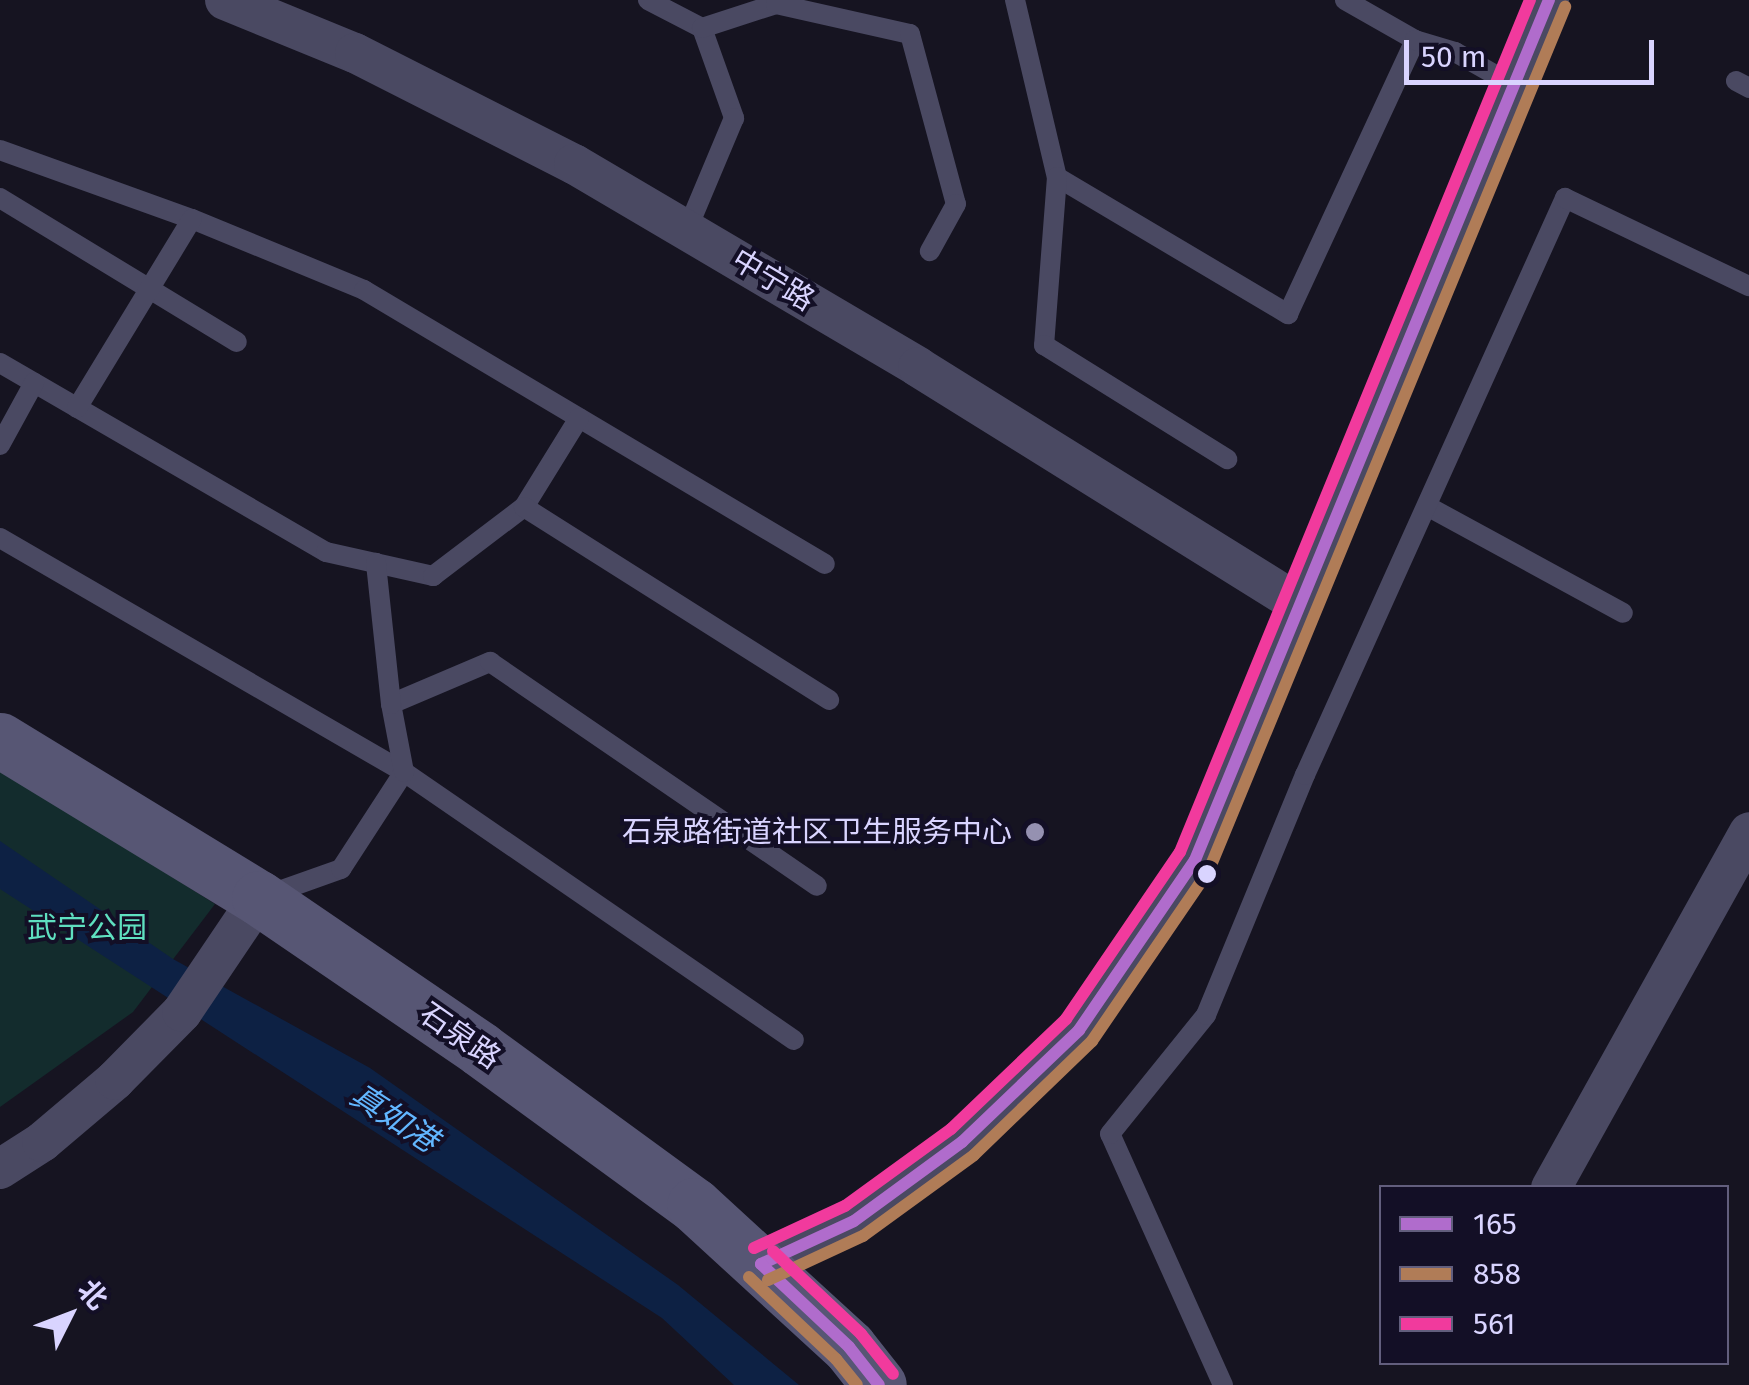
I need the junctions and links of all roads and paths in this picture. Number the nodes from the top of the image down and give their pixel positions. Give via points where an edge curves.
1 (225, 0) edge
2 (648, 0) edge
3 (1015, 0) edge
4 (1345, 0) edge
5 (1549, 0) edge
6 (702, 28) junction
7 (1415, 40) junction
8 (1513, 85) junction
9 (0, 150) edge
10 (1058, 178) junction
11 (0, 198) edge
12 (192, 219) junction
13 (688, 230) junction
14 (930, 251) dead end
15 (1749, 286) edge
16 (150, 289) junction
17 (237, 342) dead end
18 (0, 364) edge
19 (34, 383) junction
20 (77, 408) junction
21 (579, 418) junction
22 (0, 445) edge
23 (1227, 459) dead end
24 (1427, 506) junction
25 (524, 507) junction
26 (0, 538) edge
27 (376, 563) junction
28 (825, 564) dead end
29 (1298, 603) junction
30 (1623, 614) dead end
31 (829, 700) dead end
32 (391, 704) junction
33 (0, 740) edge
34 (404, 772) junction
35 (1749, 832) edge
36 (817, 886) dead end
37 (258, 898) junction
38 (794, 1040) dead end
39 (0, 1169) edge
40 (1553, 1185) edge
41 (761, 1264) junction
42 (879, 1385) edge
43 (1224, 1385) edge

1 - 13 street, 中宁路 via 355,53
2 - 6 lane
3 - 10 lane
4 - 7 lane
5 - 8 street
6 - 13 lane via 734,118
6 - 14 lane via 776,4 910,34 956,204
7 - 8 lane via 1455,52
7 - 10 lane via 1288,314
8 - 29 street
9 - 12 lane
10 - 23 lane via 1044,344
11 - 16 lane
12 - 16 lane
12 - 21 lane via 364,290
13 - 29 street, 中宁路
15 - 24 lane via 1565,198
16 - 17 lane
16 - 20 lane
18 - 19 lane
19 - 20 lane
19 - 22 lane
20 - 27 lane via 326,552
21 - 25 lane
21 - 28 lane
24 - 30 lane
24 - 43 lane via 1206,1015 1110,1134
25 - 27 lane via 433,576
25 - 31 lane
26 - 34 lane
27 - 32 lane
29 - 41 street via 1195,860 1079,1030 962,1142 870,1210
32 - 34 lane
32 - 36 lane via 490,662
33 - 37 street, 石泉路
34 - 37 lane via 341,869
34 - 38 lane
35 - 40 street
37 - 39 street via 182,1012 116,1080
37 - 41 street, 石泉路 via 602,1138
41 - 42 street, 石泉路 via 849,1347

